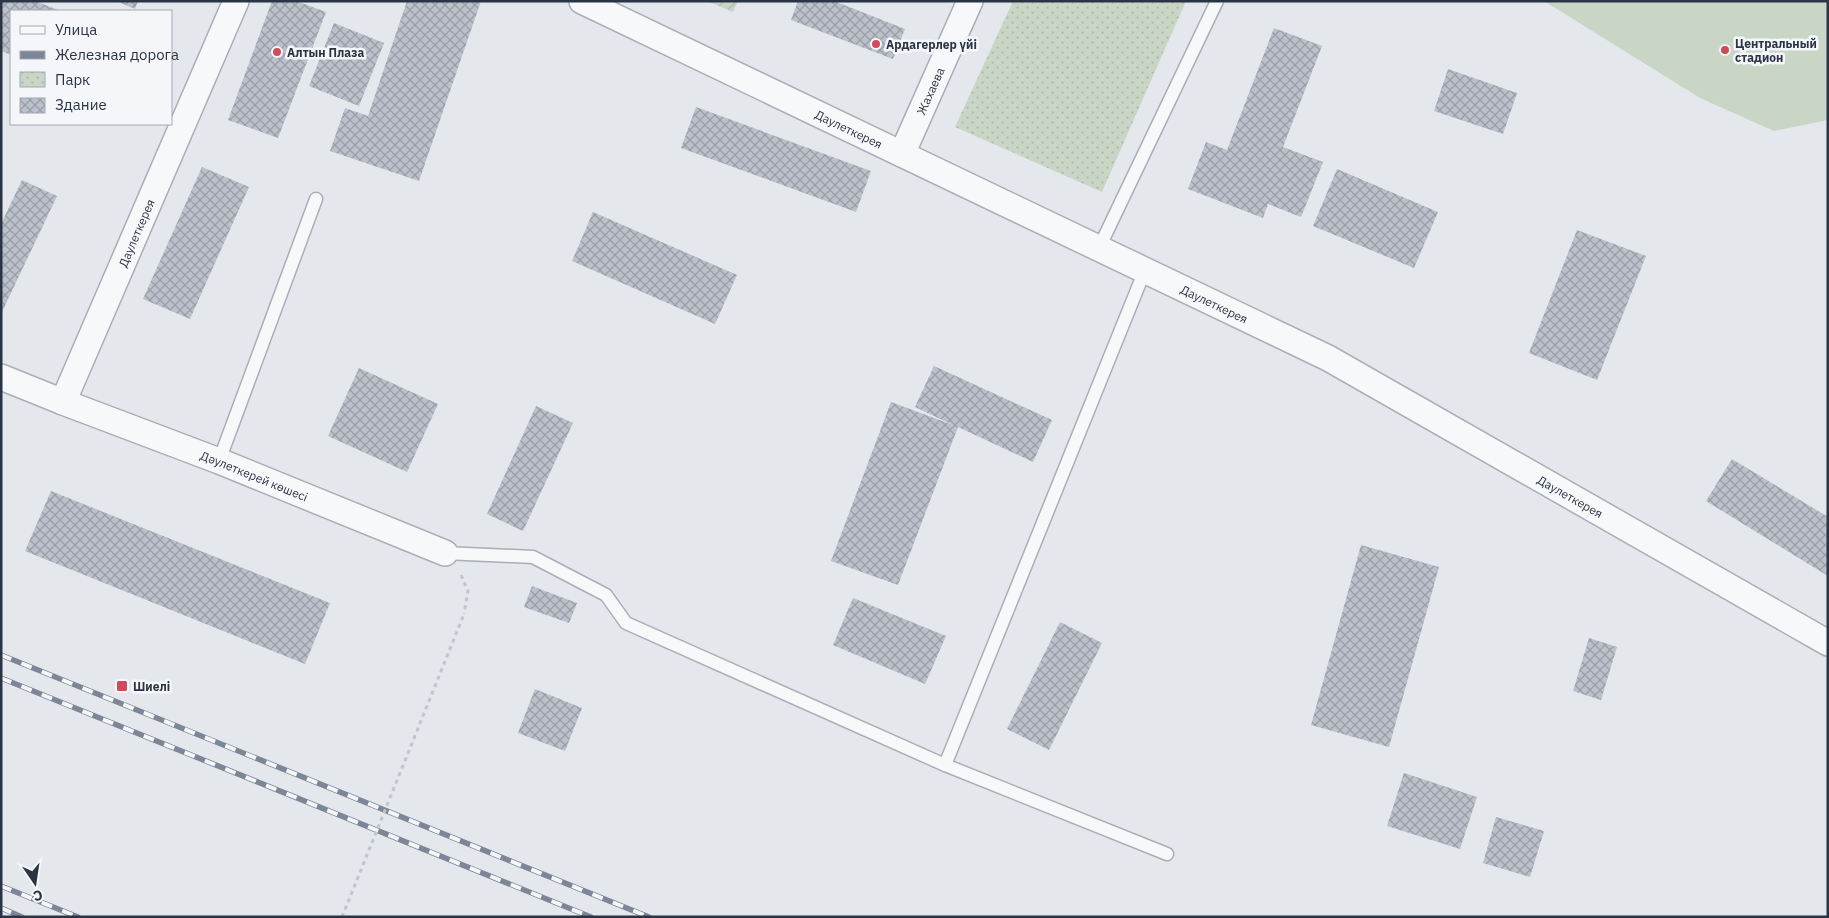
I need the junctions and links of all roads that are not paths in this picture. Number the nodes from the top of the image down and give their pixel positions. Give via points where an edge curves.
1 (236, 1) edge
2 (582, 1) edge
3 (970, 1) edge
4 (1217, 1) edge
5 (902, 154) junction
6 (316, 199) dead end
7 (1099, 248) junction
8 (1145, 270) junction
9 (1, 377) edge
10 (63, 402) junction
11 (219, 461) junction
12 (445, 553) joint
13 (1828, 643) edge
14 (945, 765) junction
15 (1167, 854) dead end

1 - 10 street, Даулеткерея
2 - 5 street, Даулеткерея
3 - 5 street, Жахаева
4 - 7 lane
5 - 7 street, Даулеткерея
6 - 11 lane
7 - 8 street, Даулеткерея
8 - 13 street, Даулеткерея via 1328,358
8 - 14 lane
9 - 10 street
10 - 11 street, Дәулеткерей көшесі
11 - 12 street, Дәулеткерей көшесі
12 - 14 lane via 533,558 606,596 626,623
14 - 15 lane

